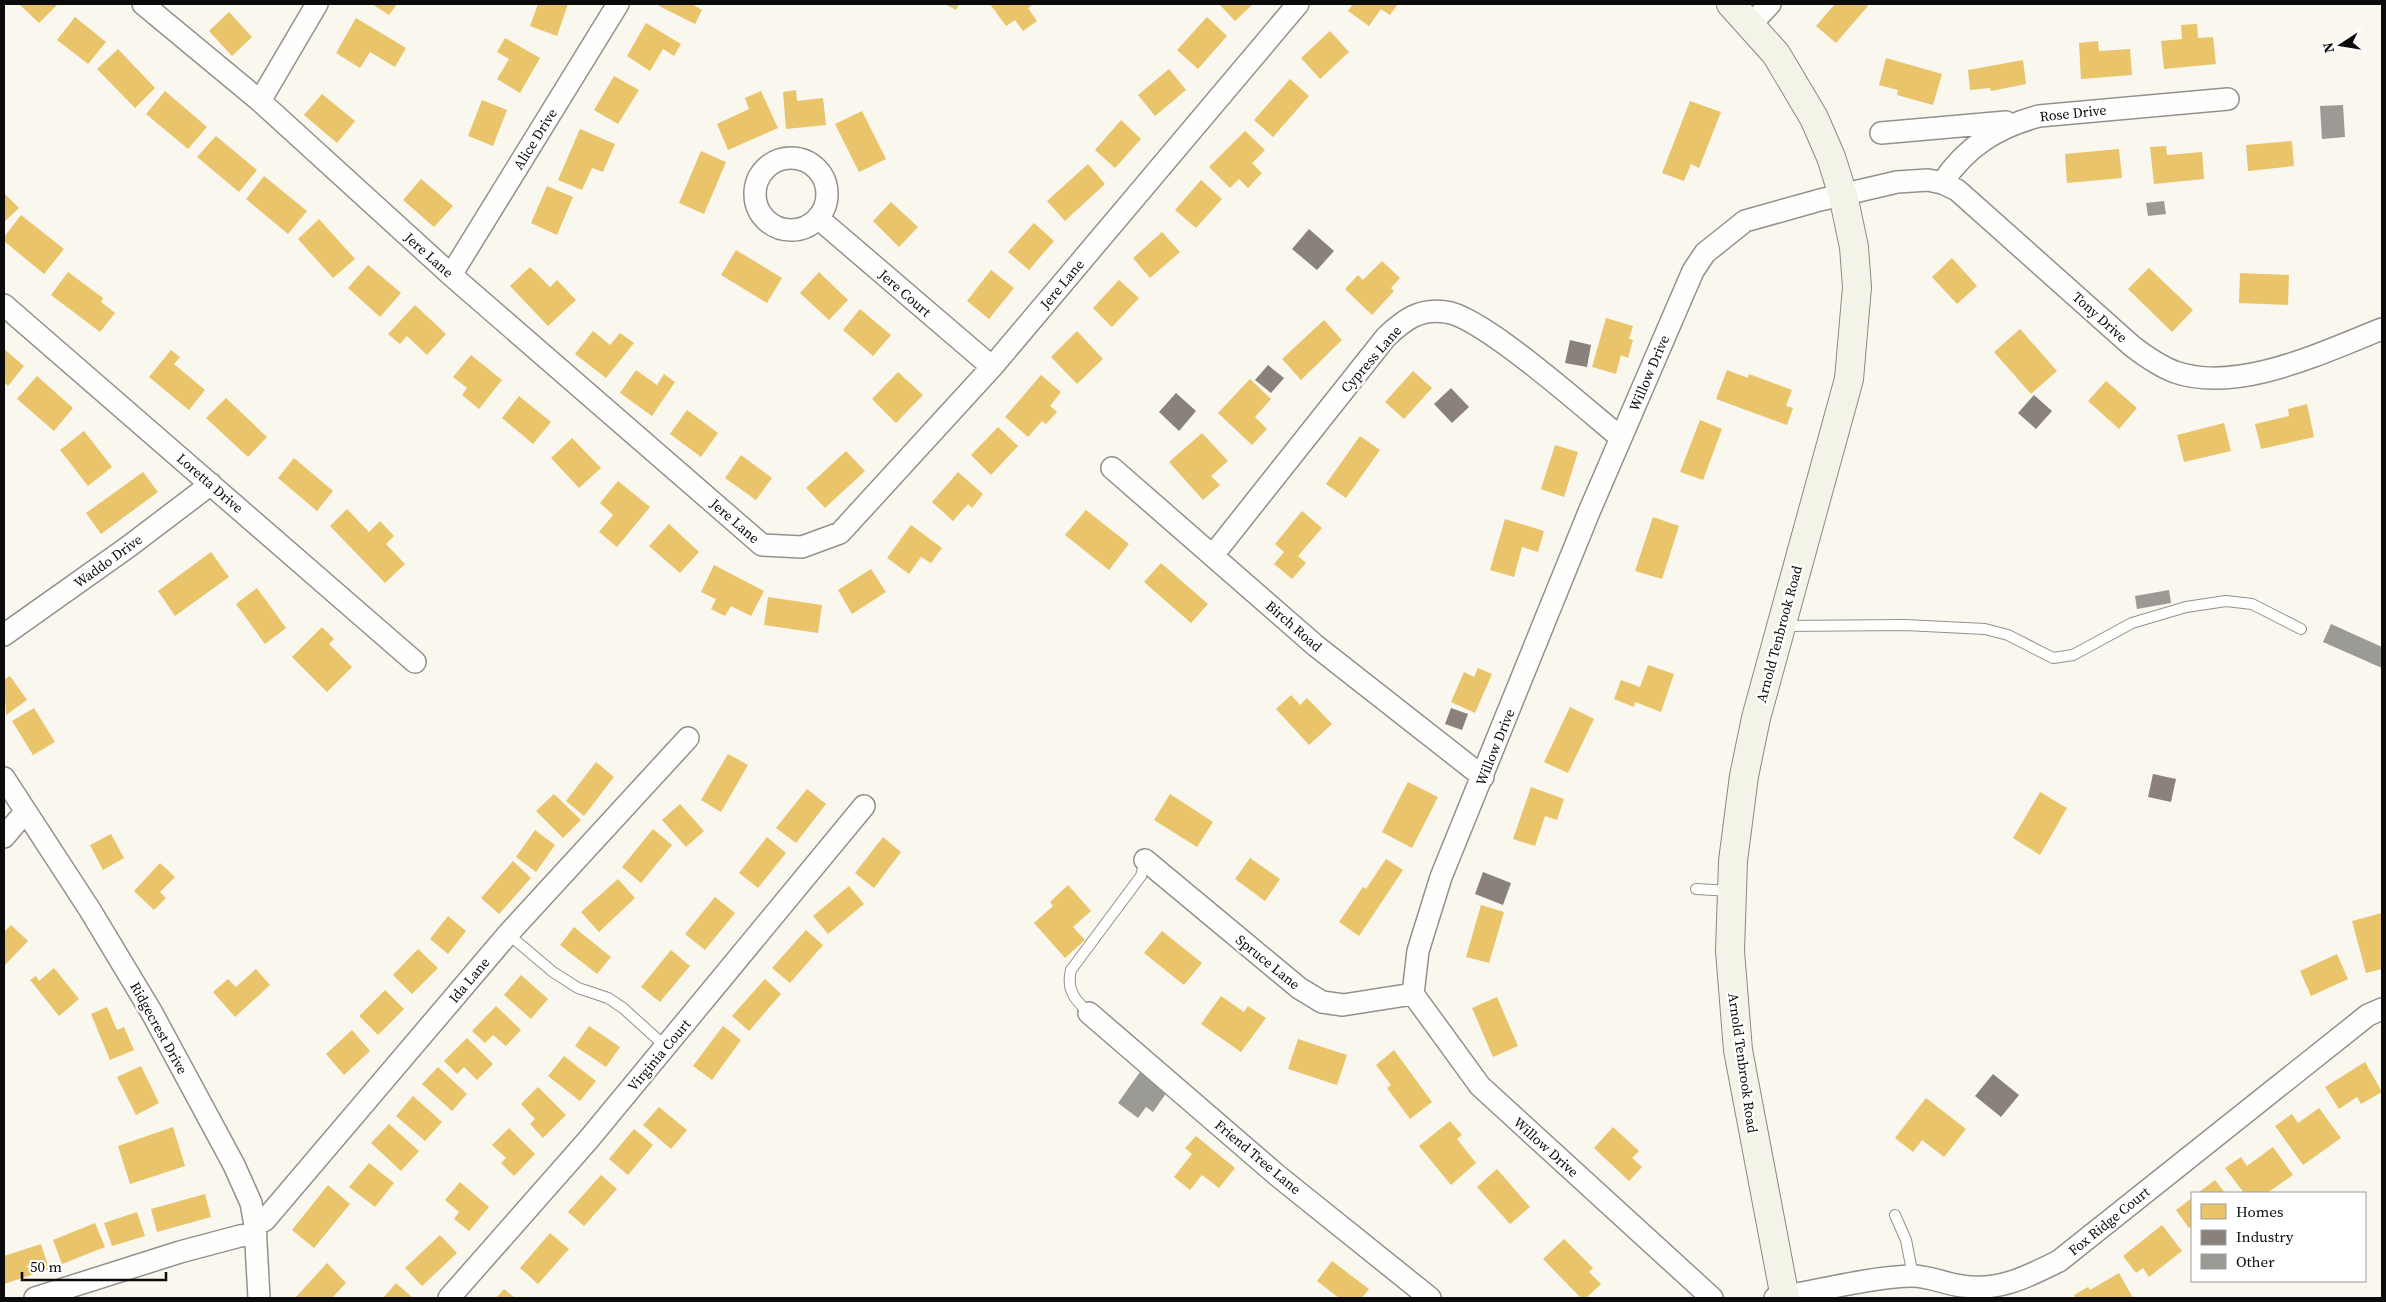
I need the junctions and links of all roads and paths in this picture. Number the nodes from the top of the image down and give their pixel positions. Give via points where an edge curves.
1 (142, 4) edge
2 (317, 4) edge
3 (618, 4) edge
4 (1298, 4) edge
5 (1731, 4) edge
6 (1770, 4) edge
7 (1751, 24) junction
8 (2228, 99) dead end
9 (260, 101) junction
10 (2017, 122) junction
11 (1881, 133) dead end
12 (1942, 183) junction
13 (1843, 195) junction
14 (818, 218) dead end
15 (451, 275) junction
16 (4, 305) edge
17 (2382, 330) edge
18 (992, 367) junction
19 (1622, 438) junction
20 (1112, 468) dead end
21 (211, 484) junction
22 (1213, 555) junction
23 (1781, 626) junction
24 (2301, 629) dead end
25 (4, 635) edge
26 (415, 662) dead end
27 (688, 738) dead end
28 (1482, 777) junction
29 (4, 778) edge
30 (864, 806) dead end
31 (25, 812) junction
32 (4, 837) edge
33 (1146, 860) joint
34 (1696, 888) dead end
35 (1731, 891) junction
36 (508, 934) junction
37 (1413, 994) junction
38 (2382, 1009) edge
39 (1090, 1013) joint
40 (666, 1048) junction
41 (1895, 1215) dead end
42 (255, 1230) junction
43 (1912, 1276) junction
44 (1855, 1291) edge
45 (35, 1298) edge
46 (259, 1298) edge
47 (449, 1298) edge
48 (1430, 1298) edge
49 (1712, 1298) edge
50 (1782, 1298) edge

1 - 9 street, Jere Lane
2 - 9 street
3 - 15 street, Alice Drive
4 - 18 street, Jere Lane
5 - 7 street, Arnold Tenbrook Road
6 - 7 street
7 - 13 street, Arnold Tenbrook Road via 1776,54 1814,118
8 - 10 street, Rose Drive via 2040,116
9 - 15 street, Jere Lane
10 - 11 street
10 - 12 street, Rose Drive via 1972,147
12 - 13 street, Tony Drive via 1914,180
12 - 17 street, Tony Drive via 1972,202 2132,346 2175,372 2200,377 2241,375 2294,362
13 - 19 street, Willow Drive via 1745,221 1705,253 1693,271
13 - 23 street, Arnold Tenbrook Road via 1854,247 1857,287 1849,378
14 - 18 street, Jere Court
15 - 18 street, Jere Lane via 762,544 802,547 840,532
16 - 21 street, Loretta Drive
19 - 22 street, Cypress Lane via 1519,355 1473,323 1447,312 1419,313 1405,319 1386,337
19 - 28 street, Willow Drive
20 - 22 street, Birch Road
21 - 25 street, Waddo Drive
21 - 26 street, Loretta Drive
22 - 28 street, Birch Road via 1316,646
23 - 24 lane via 1905,625 1985,630 2008,635 2053,658 2073,655 2132,623 2186,607 2226,601 2252,604
23 - 35 street, Arnold Tenbrook Road via 1744,776 1735,833
27 - 36 street, Ida Lane
28 - 37 street, Willow Drive via 1423,934
29 - 31 street, Ridgecrest Drive
30 - 40 street, Virginia Court
31 - 32 street
31 - 42 street, Ridgecrest Drive via 90,910 152,1013 234,1165 251,1203
33 - 37 street, Spruce Lane via 1299,988 1322,1002 1343,1005
33 - 39 lane via 1141,876 1071,970 1068,980 1070,991
34 - 35 lane
35 - 50 street, Arnold Tenbrook Road via 1730,951 1738,1050
36 - 40 lane via 553,972 578,988 608,998 623,1008
36 - 42 street, Ida Lane
37 - 49 street, Willow Drive via 1480,1086
38 - 43 street, Fox Ridge Court via 2368,1014 2059,1261 2022,1279 1993,1288 1962,1286
39 - 48 street, Friend Tree Lane via 1278,1176
40 - 47 street, Virginia Court
41 - 43 lane via 1906,1240
42 - 45 street
42 - 46 street, Ridgecrest Drive
43 - 44 street, Fox Ridge Court via 1880,1278
44 - 50 street, Fox Ridge Court

